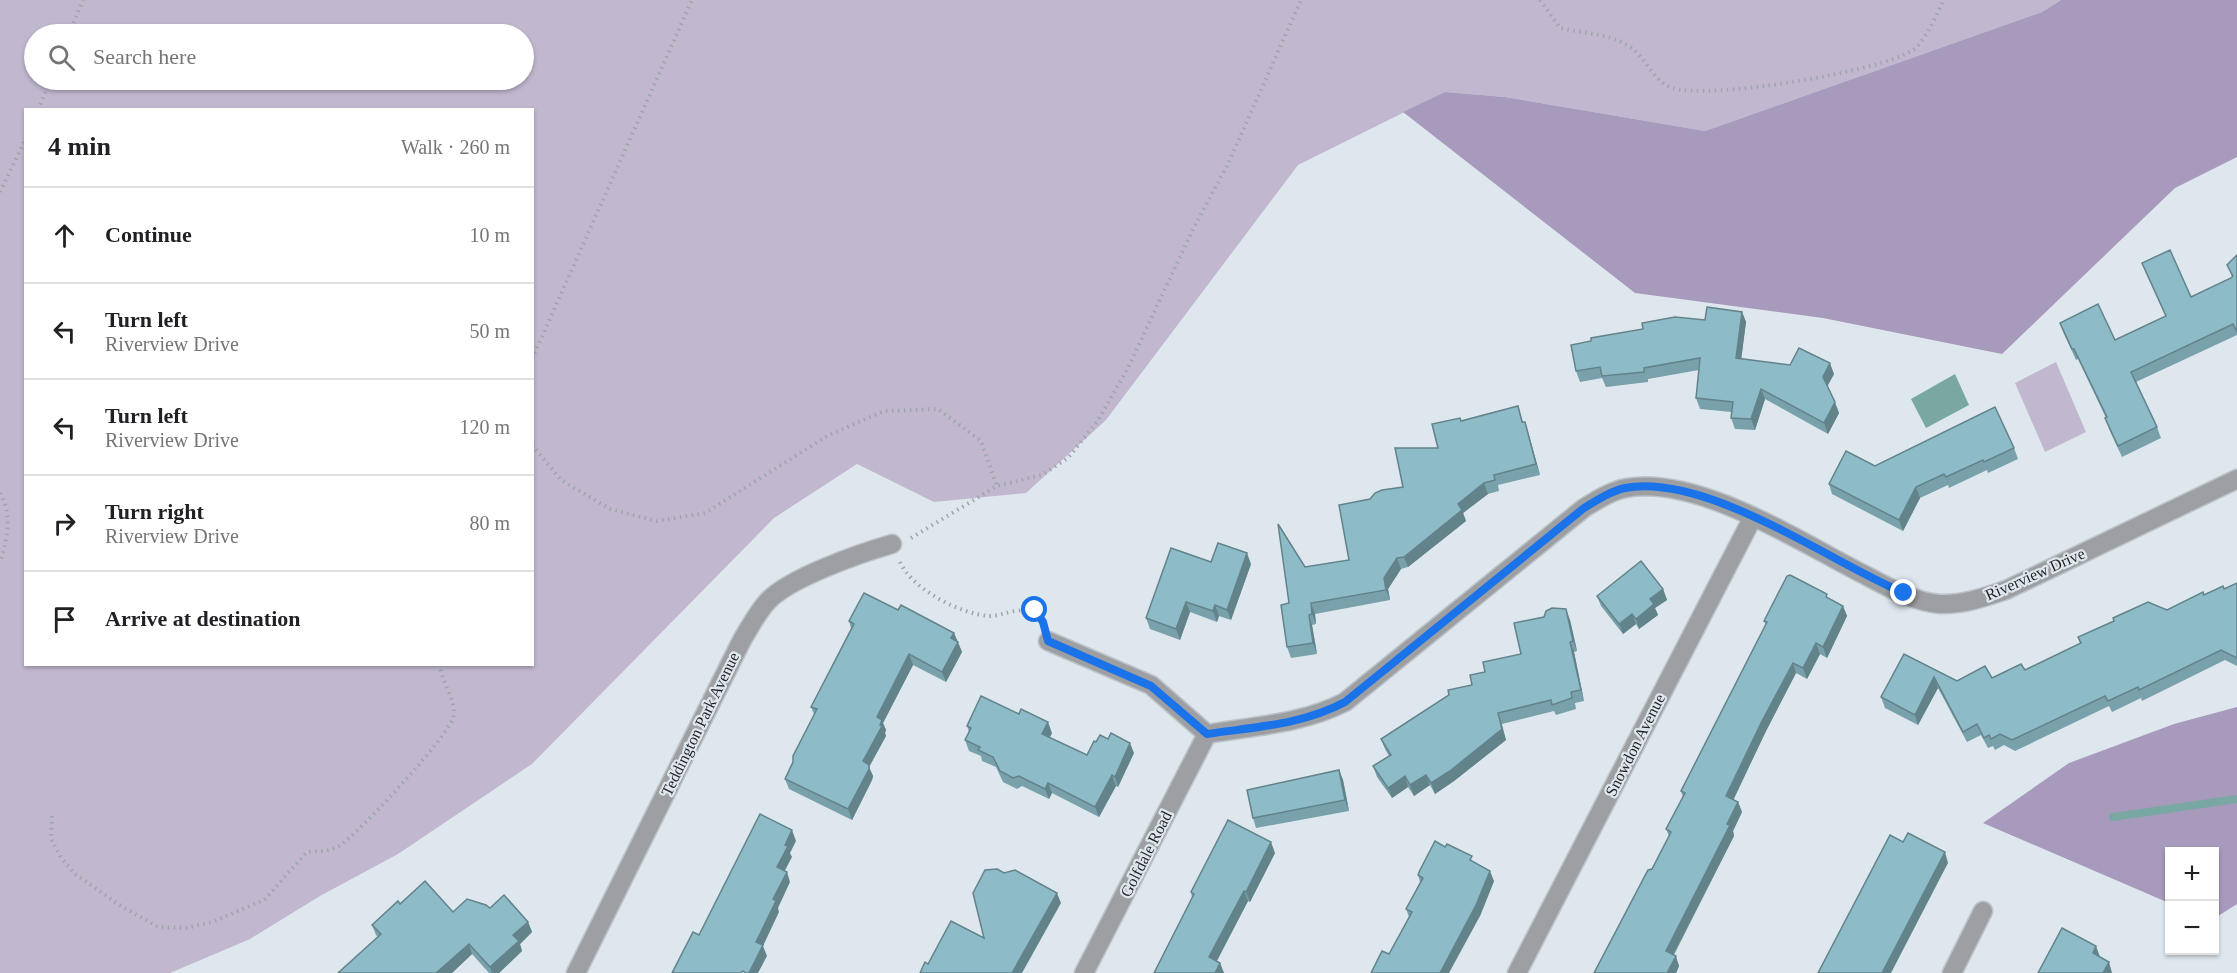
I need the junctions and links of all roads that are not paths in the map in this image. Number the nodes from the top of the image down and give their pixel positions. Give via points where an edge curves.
1 (2237, 479) edge
2 (1753, 517) junction
3 (892, 544) road end
4 (1048, 641) road end
5 (1207, 734) junction
6 (1983, 911) dead end
7 (576, 973) edge
8 (1084, 973) edge
9 (1517, 973) edge
10 (1952, 973) edge

1 - 2 street, Riverview Drive via 2006,590 1959,603 1940,604 1881,584
2 - 5 street, Riverview Drive via 1688,492 1624,488 1584,508 1345,702 1290,722
2 - 9 street, Snowdon Avenue
3 - 7 street, Teddington Park Avenue via 810,575 768,600 742,640
4 - 5 street via 1151,686
5 - 8 street, Golfdale Road
6 - 10 street

